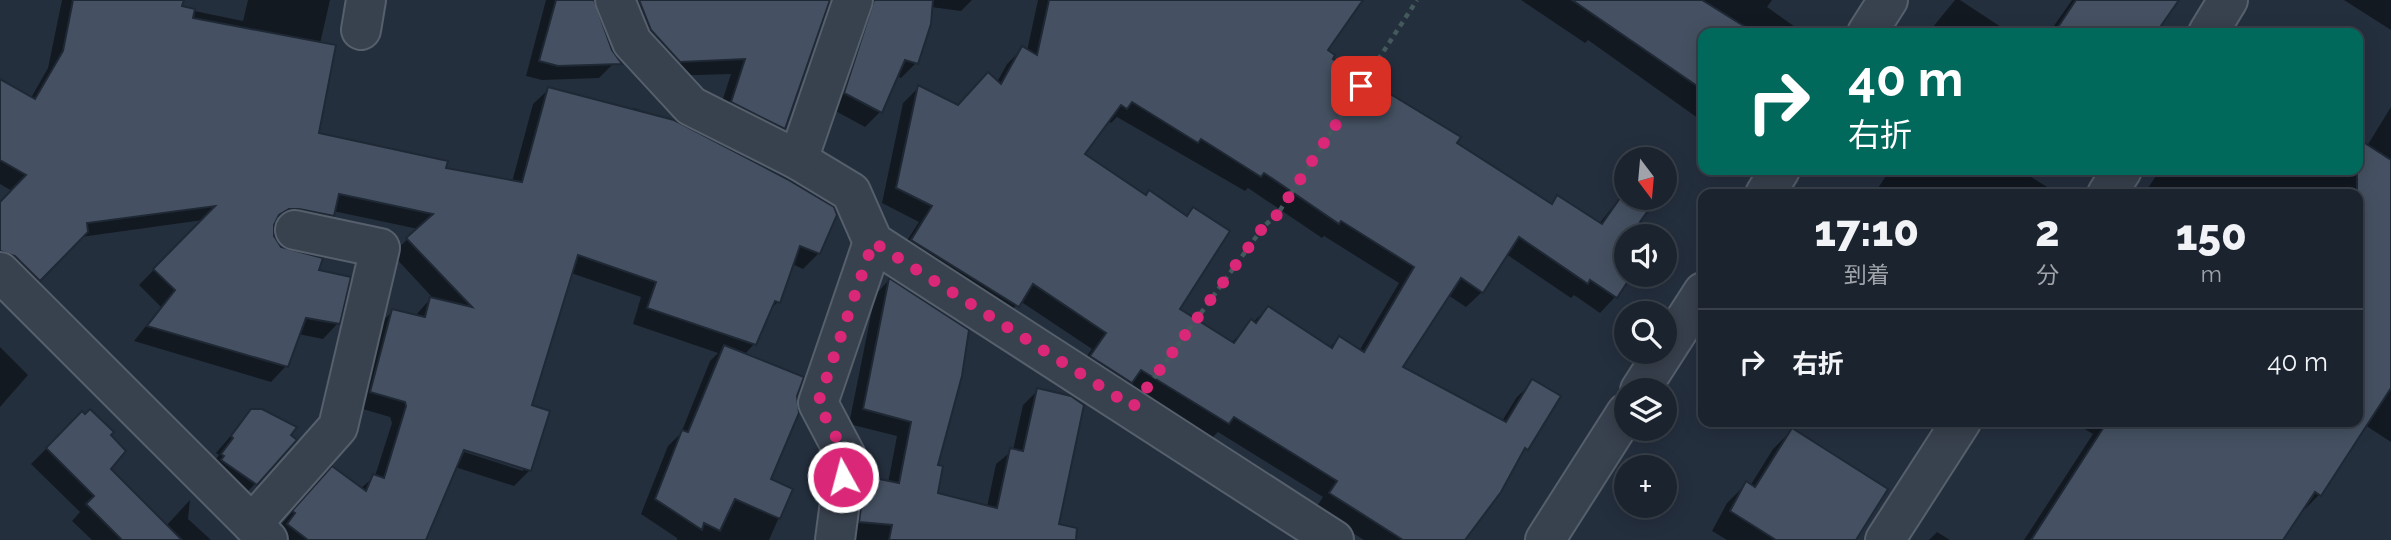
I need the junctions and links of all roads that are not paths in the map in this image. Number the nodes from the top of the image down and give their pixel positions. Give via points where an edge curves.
1 (615, 0) edge
2 (853, 0) edge
3 (1888, 0) edge
4 (2228, 0) edge
5 (1870, 28) edge
6 (2211, 28) edge
7 (798, 160) junction
8 (295, 230) dead end
9 (873, 242) junction
10 (0, 272) edge
11 (1698, 300) edge
12 (1648, 378) edge
13 (1958, 427) edge
14 (1614, 432) edge
15 (260, 532) edge
16 (835, 540) edge
17 (1334, 540) edge
18 (1545, 540) edge
19 (1885, 540) edge

1 - 7 street via 632,43 691,106
2 - 7 street
3 - 5 street
4 - 6 street
7 - 9 street via 851,192
8 - 15 street via 380,248 338,426
9 - 16 street via 818,403 846,456
9 - 17 street
10 - 15 street
11 - 12 street
13 - 19 street
14 - 18 street

